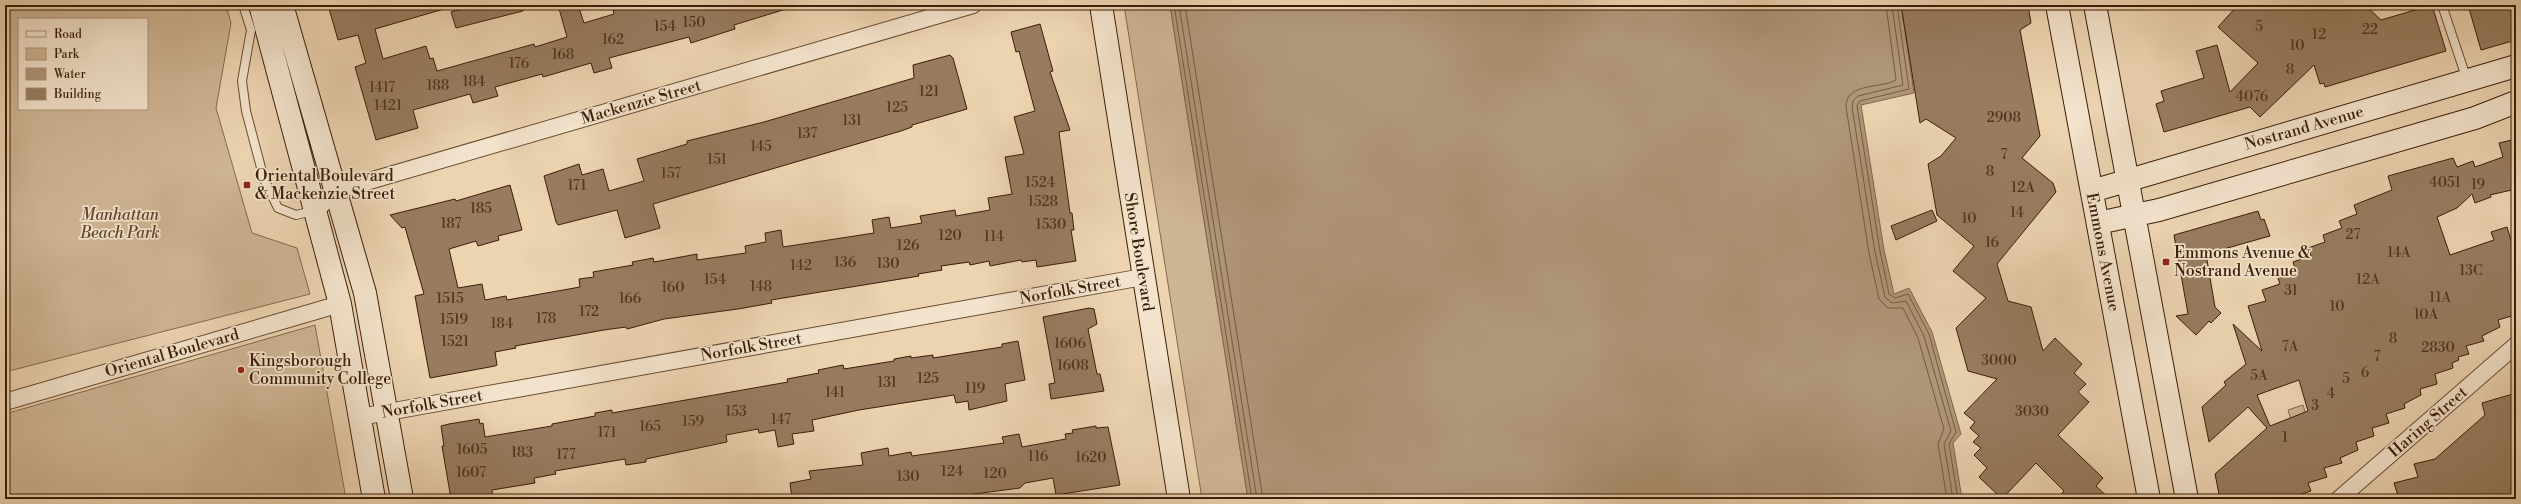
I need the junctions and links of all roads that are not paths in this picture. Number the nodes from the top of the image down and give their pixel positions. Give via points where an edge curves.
1 (243, 5) edge
2 (260, 5) edge
3 (282, 5) edge
4 (973, 5) edge
5 (1101, 5) edge
6 (2057, 5) edge
7 (2095, 5) edge
8 (2442, 5) edge
9 (2516, 66) edge
10 (2467, 80) junction
11 (2516, 102) edge
12 (2516, 110) edge
13 (2488, 114) junction
14 (2127, 180) junction
15 (335, 191) junction
16 (2092, 191) junction
17 (316, 210) junction
18 (2134, 215) junction
19 (2098, 223) junction
20 (1143, 277) junction
21 (340, 304) junction
22 (2516, 345) edge
23 (5, 402) edge
24 (386, 412) junction
25 (360, 417) junction
26 (374, 499) edge
27 (402, 499) edge
28 (1180, 499) edge
29 (2149, 499) edge
30 (2187, 499) edge
31 (2339, 499) edge

1 - 17 lane via 251,30 242,81 246,111 266,184 278,208 296,215
2 - 17 main road
3 - 15 main road
4 - 15 street, Mackenzie Street
5 - 20 main road, Shore Boulevard
6 - 16 main road, Emmons Avenue
7 - 14 main road
8 - 10 lane
9 - 10 main road, Nostrand Avenue
10 - 14 main road, Nostrand Avenue
11 - 13 main road
12 - 13 main road
13 - 18 main road
14 - 16 main road, Nostrand Avenue
14 - 18 main road
15 - 17 street, Mackenzie Street
15 - 24 main road via 365,294
16 - 19 main road, Emmons Avenue
17 - 21 main road
18 - 19 main road
18 - 30 main road
19 - 29 main road, Emmons Avenue
20 - 24 street, Norfolk Street
20 - 28 main road, Shore Boulevard
21 - 23 street, Oriental Boulevard
21 - 25 main road
22 - 31 street, Haring Street
24 - 25 street, Norfolk Street
24 - 27 main road
25 - 26 main road

